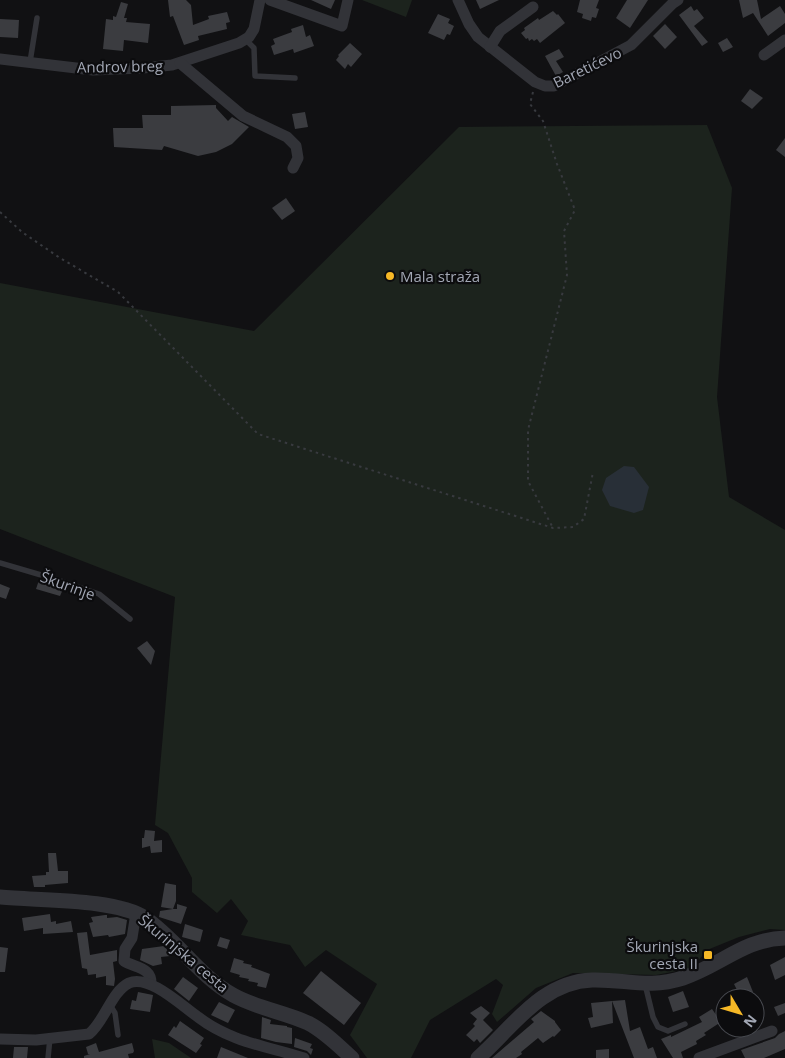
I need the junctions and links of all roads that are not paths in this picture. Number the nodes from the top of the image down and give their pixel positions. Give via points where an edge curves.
1 (260, 0) edge
2 (270, 0) edge
3 (348, 0) edge
4 (458, 0) edge
5 (678, 0) edge
6 (533, 7) dead end
7 (36, 18) dead end
8 (245, 39) junction
9 (785, 40) edge
10 (490, 47) junction
11 (764, 55) dead end
12 (0, 60) edge
13 (30, 62) junction
14 (180, 62) junction
15 (294, 78) dead end
16 (293, 168) dead end
17 (0, 563) edge
18 (130, 619) dead end
19 (0, 897) edge
20 (136, 913) junction
21 (785, 938) edge
22 (151, 984) junction
23 (644, 984) junction
24 (110, 1005) junction
25 (685, 1024) dead end
26 (772, 1031) dead end
27 (118, 1035) dead end
28 (50, 1038) junction
29 (0, 1039) edge
30 (48, 1058) edge
31 (304, 1058) edge
32 (352, 1058) edge
33 (478, 1058) edge
34 (699, 1058) edge

1 - 8 street via 254,29
2 - 3 street via 342,26
4 - 10 street, Baretićevo via 469,24
5 - 10 street, Baretićevo via 631,45 554,86 534,82
6 - 10 street via 500,31
7 - 13 lane
8 - 14 street, Androv breg
8 - 15 lane via 254,48 255,76
9 - 11 street
12 - 13 street, Androv breg
13 - 14 street, Androv breg via 93,70 144,68
14 - 16 street, Androv breg via 244,116 287,137 296,146 298,158
17 - 18 lane, Škurinje via 99,594
19 - 20 street, Škurinjska cesta via 117,906
20 - 22 street via 124,961 145,970
20 - 32 street, Škurinjska cesta via 188,950 217,985 308,1023 326,1034
21 - 23 street via 750,944 681,978
22 - 24 street via 131,982
22 - 31 street via 222,1032 255,1046
23 - 25 lane via 658,1027 668,1031
23 - 33 street via 592,980 552,991 537,1000
24 - 27 lane via 115,1014
24 - 28 street via 89,1034
26 - 34 street
28 - 29 street
28 - 30 lane

